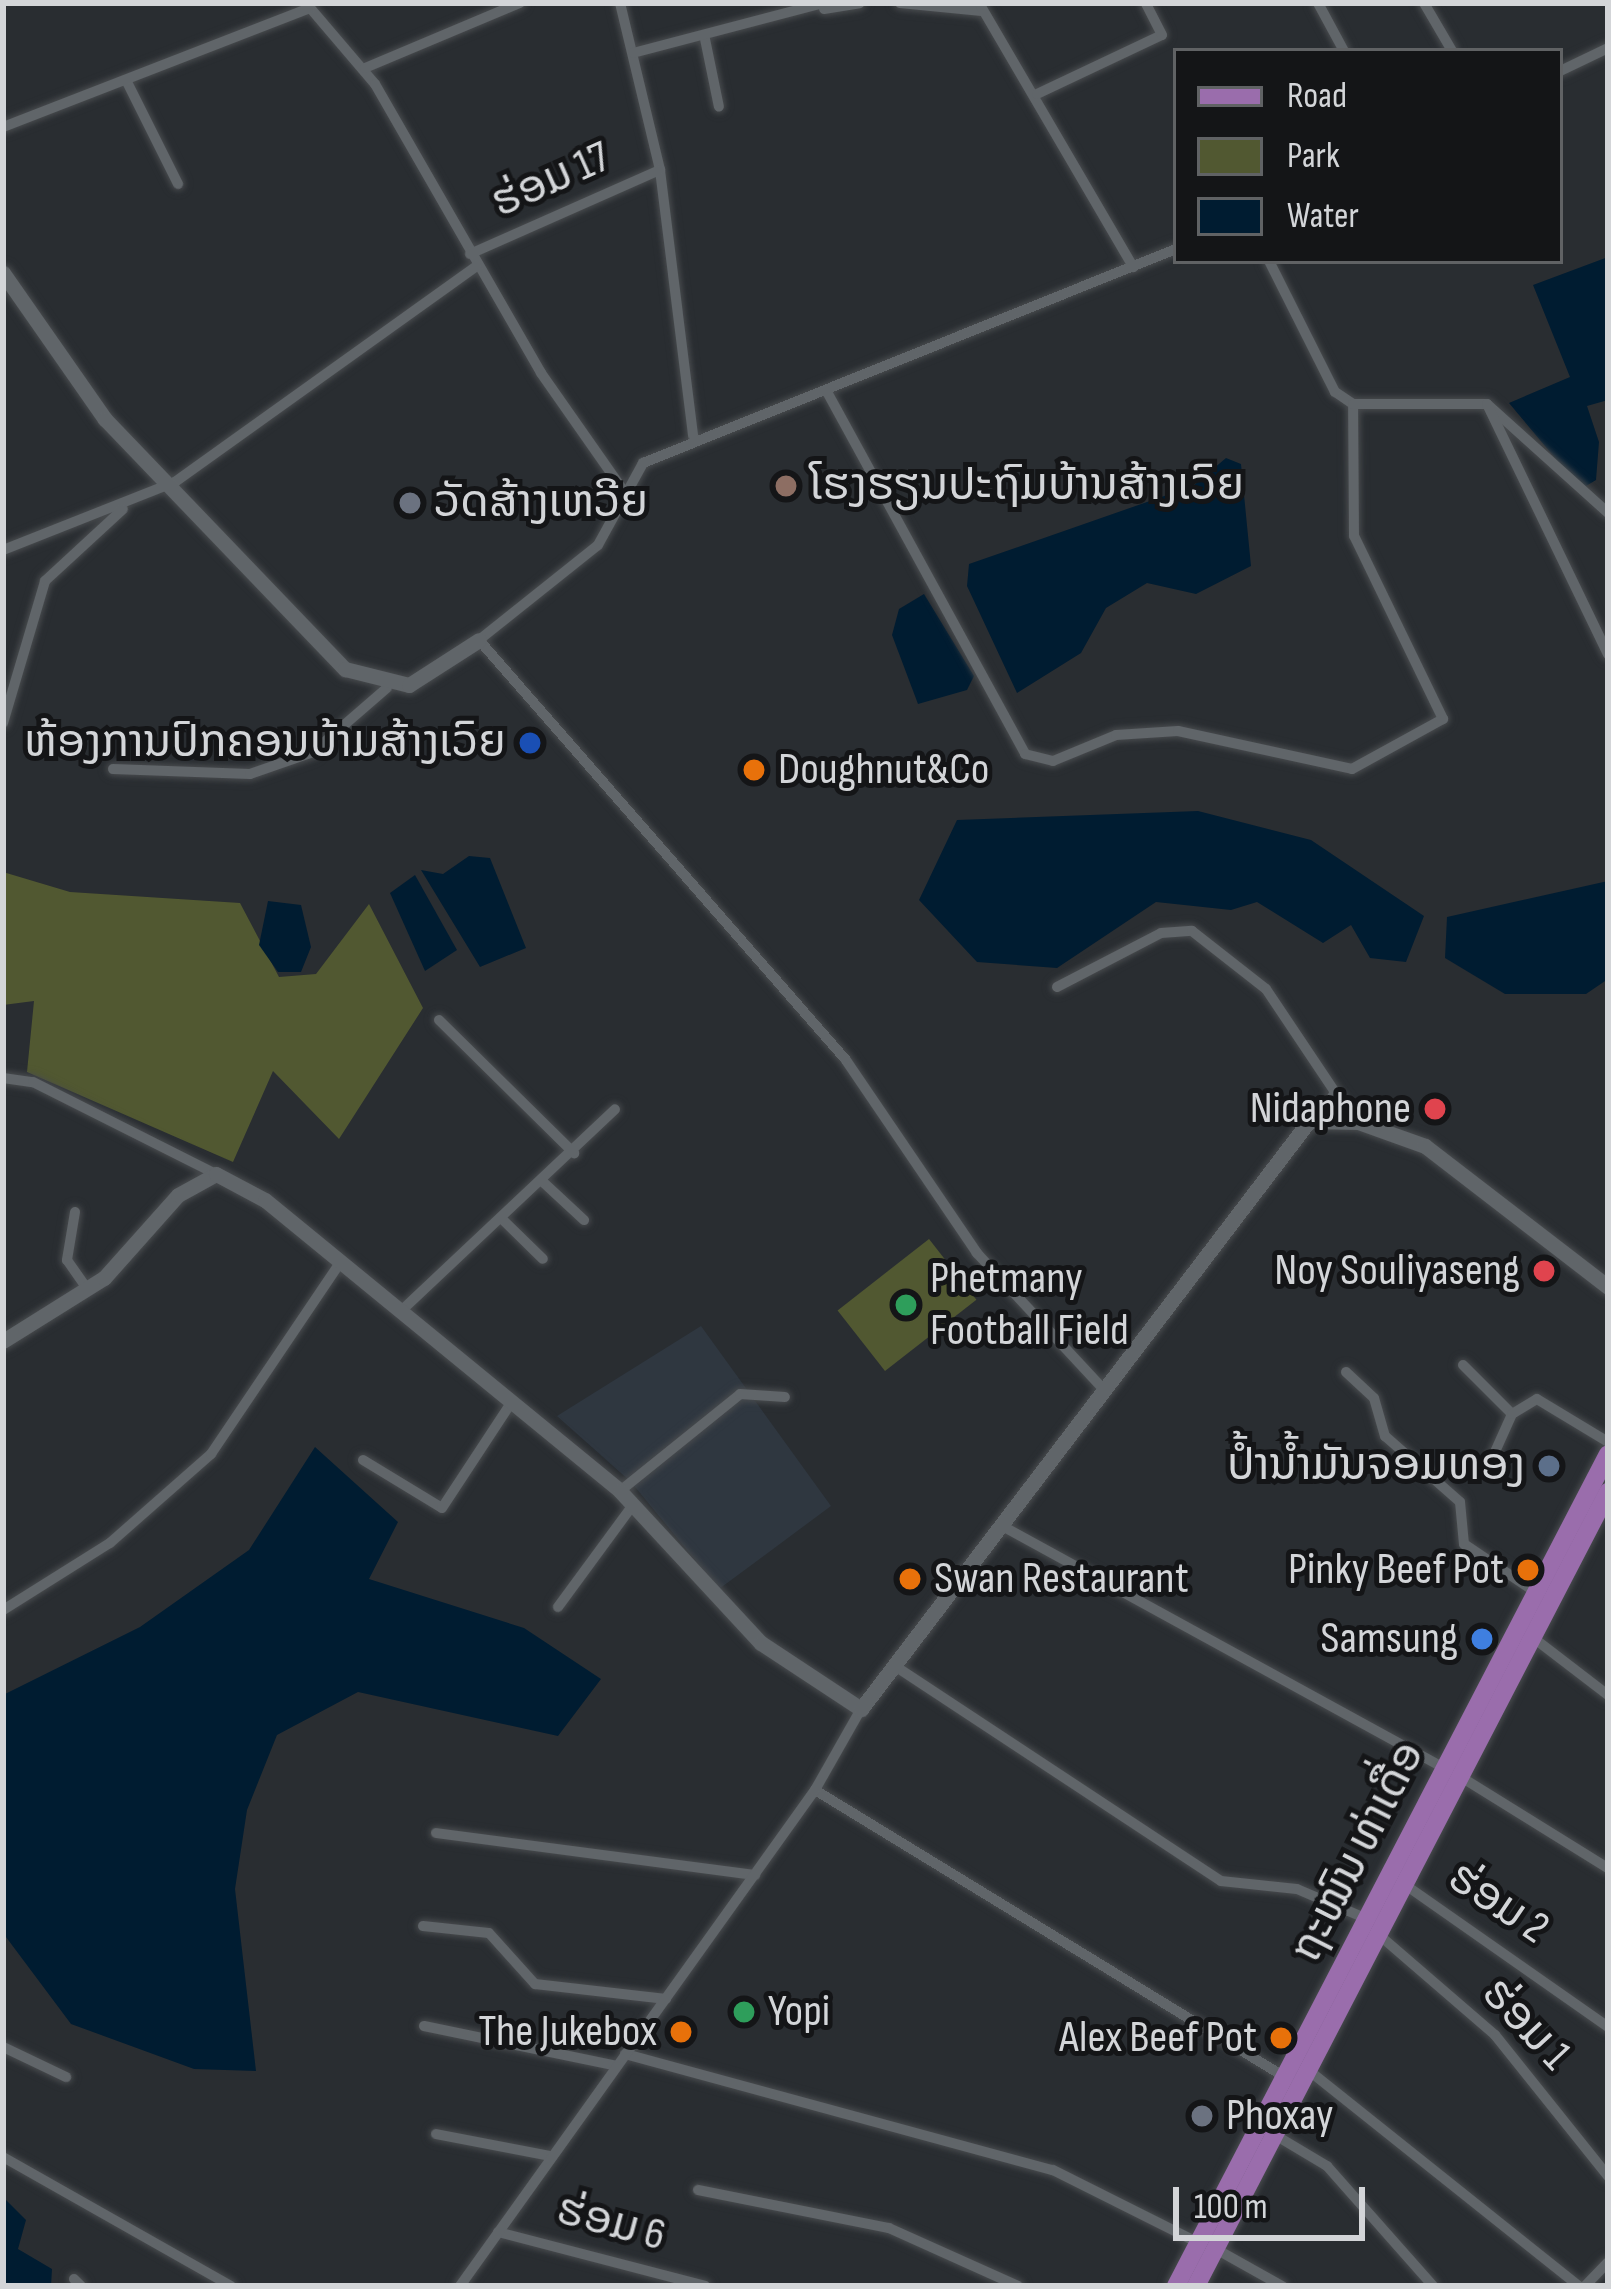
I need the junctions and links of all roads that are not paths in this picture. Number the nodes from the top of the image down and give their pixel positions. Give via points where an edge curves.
1 (520, 3) edge
2 (620, 3) edge
3 (860, 3) edge
4 (900, 3) edge
5 (1146, 3) edge
6 (1318, 3) edge
7 (1424, 3) edge
8 (308, 5) edge
9 (824, 6) edge
10 (981, 7) edge
11 (705, 39) junction
12 (1342, 48) edge
13 (1451, 48) edge
14 (1608, 48) edge
15 (633, 53) junction
16 (365, 68) junction
17 (1563, 70) edge
18 (127, 82) junction
19 (1037, 94) junction
20 (719, 107) dead end
21 (3, 127) edge
22 (660, 170) junction
23 (178, 184) dead end
24 (1173, 250) edge
25 (470, 254) junction
26 (1270, 264) edge
27 (478, 266) junction
28 (1132, 267) junction
29 (3, 273) edge
30 (826, 390) junction
31 (1353, 404) junction
32 (1486, 404) junction
33 (693, 436) junction
34 (175, 482) junction
35 (625, 494) junction
36 (126, 506) junction
37 (1608, 513) edge
38 (4, 547) edge
39 (479, 640) junction
40 (1608, 654) edge
41 (387, 688) junction
42 (3, 723) edge
43 (113, 770) dead end
44 (1057, 987) dead end
45 (439, 1019) dead end
46 (3, 1078) edge
47 (1335, 1092) junction
48 (615, 1109) dead end
49 (1320, 1118) junction
50 (1358, 1122) junction
51 (574, 1153) junction
52 (216, 1174) junction
53 (543, 1182) junction
54 (74, 1212) dead end
55 (502, 1219) junction
56 (584, 1220) dead end
57 (543, 1258) dead end
58 (340, 1261) junction
59 (1608, 1287) edge
60 (87, 1289) junction
61 (401, 1311) junction
62 (3, 1341) edge
63 (1462, 1365) dead end
64 (1346, 1372) dead end
65 (1106, 1392) junction
66 (785, 1397) dead end
67 (511, 1403) junction
68 (1512, 1414) junction
69 (1608, 1442) edge
70 (1608, 1454) edge
71 (363, 1460) dead end
72 (1490, 1463) dead end
73 (620, 1491) junction
74 (1608, 1492) edge
75 (633, 1505) junction
76 (1006, 1528) junction
77 (1534, 1591) junction
78 (558, 1607) dead end
79 (3, 1610) edge
80 (1531, 1636) junction
81 (901, 1670) junction
82 (1608, 1695) edge
83 (861, 1709) junction
84 (1453, 1773) junction
85 (815, 1790) junction
86 (436, 1833) dead end
87 (1608, 1868) edge
88 (755, 1875) junction
89 (1404, 1884) junction
90 (423, 1926) dead end
91 (1372, 1927) junction
92 (666, 1999) junction
93 (424, 2026) dead end
94 (1608, 2027) edge
95 (3, 2047) edge
96 (625, 2054) junction
97 (616, 2066) junction
98 (66, 2077) dead end
99 (1296, 2077) junction
100 (436, 2134) dead end
101 (1275, 2135) junction
102 (550, 2156) junction
103 (3, 2157) edge
104 (1608, 2176) edge
105 (698, 2190) dead end
106 (498, 2232) junction
107 (1207, 2246) junction
108 (1608, 2262) edge
109 (232, 2286) edge
110 (460, 2286) edge
111 (705, 2286) edge
112 (1018, 2286) edge
113 (1176, 2286) edge
114 (1196, 2286) edge
115 (1282, 2286) edge
116 (1433, 2286) edge
117 (1582, 2286) edge

1 - 16 street
2 - 15 street
3 - 9 street
4 - 10 street
5 - 19 street via 1162,35
6 - 12 street
7 - 13 street
8 - 16 street
8 - 18 street
9 - 11 street
10 - 19 street
11 - 15 street
11 - 20 street
14 - 17 street
15 - 22 street
16 - 25 street
18 - 21 street
18 - 23 street
19 - 28 street
22 - 25 street, ຮ່ອມ 17
22 - 33 street
24 - 28 street
25 - 27 street
26 - 31 street via 1335,392
27 - 34 street
27 - 35 street
28 - 30 street
29 - 34 street via 106,419
30 - 31 street via 1025,754 1053,760 1116,735 1178,731 1340,770 1443,723 1354,536
30 - 33 street
31 - 32 street
32 - 37 street
32 - 40 street
33 - 35 street via 643,463
34 - 36 street
34 - 41 street via 345,668
35 - 39 street via 587,557
36 - 38 street
36 - 42 street via 46,581
39 - 41 street via 427,677
39 - 65 street via 830,1040 977,1253
41 - 43 street via 320,747 250,774
44 - 47 street via 1161,933 1192,931 1266,989
45 - 51 street
46 - 52 street via 33,1082
47 - 49 street
47 - 50 street
48 - 51 street
49 - 50 street
49 - 65 street via 1299,1128
50 - 59 street via 1425,1146
51 - 53 street
52 - 58 street
52 - 60 street via 178,1195
53 - 55 street
53 - 56 street
54 - 60 street via 67,1260
55 - 57 street
55 - 61 street
58 - 61 street
58 - 79 street via 211,1454 110,1543
60 - 62 street
61 - 67 street
63 - 68 street
64 - 77 street via 1374,1398 1385,1436 1460,1502 1463,1544
65 - 76 street
66 - 73 street via 740,1394
67 - 71 street via 442,1508
67 - 73 street
68 - 69 street via 1537,1399
68 - 72 street
70 - 77 main road, ຖະໝົນ ທ່າເດື່ອ
73 - 75 street
74 - 80 main road, ຖະໝົນ ທ່າເດື່ອ
75 - 78 street
75 - 83 street via 761,1643
76 - 81 street
76 - 84 street
77 - 84 main road, ຖະໝົນ ທ່າເດື່ອ
80 - 82 street
80 - 84 main road, ຖະໝົນ ທ່າເດື່ອ
81 - 83 street
81 - 91 street, ຮ່ອມ 1 via 1221,1881 1297,1889
83 - 85 street
84 - 87 street
84 - 89 main road, ຖະໝົນ ທ່າເດື່ອ
84 - 91 main road, ຖະໝົນ ທ່າເດື່ອ
85 - 88 street
85 - 99 street
86 - 88 street
88 - 92 street
89 - 91 main road, ຖະໝົນ ທ່າເດື່ອ
89 - 94 street, ຮ່ອມ 2
90 - 92 street via 489,1933 535,1984
91 - 99 main road, ຖະໝົນ ທ່າເດື່ອ
91 - 104 street, ຮ່ອມ 1 via 1495,2035
92 - 96 street
93 - 97 street
95 - 98 street
96 - 97 street
96 - 107 street via 1053,2170
97 - 102 street
99 - 101 main road, ຖະໝົນ ທ່າເດື່ອ
99 - 107 main road, ຖະໝົນ ທ່າເດື່ອ
99 - 117 street
100 - 102 street
101 - 107 main road, ຖະໝົນ ທ່າເດື່ອ
101 - 116 street via 1327,2166
102 - 106 street
103 - 109 street
105 - 112 street via 889,2228
106 - 110 street
106 - 111 street, ຮ່ອມ 6
107 - 113 main road, ຖະໝົນ ທ່າເດື່ອ
107 - 114 main road, ຖະໝົນ ທ່າເດື່ອ
107 - 115 street
108 - 117 street

